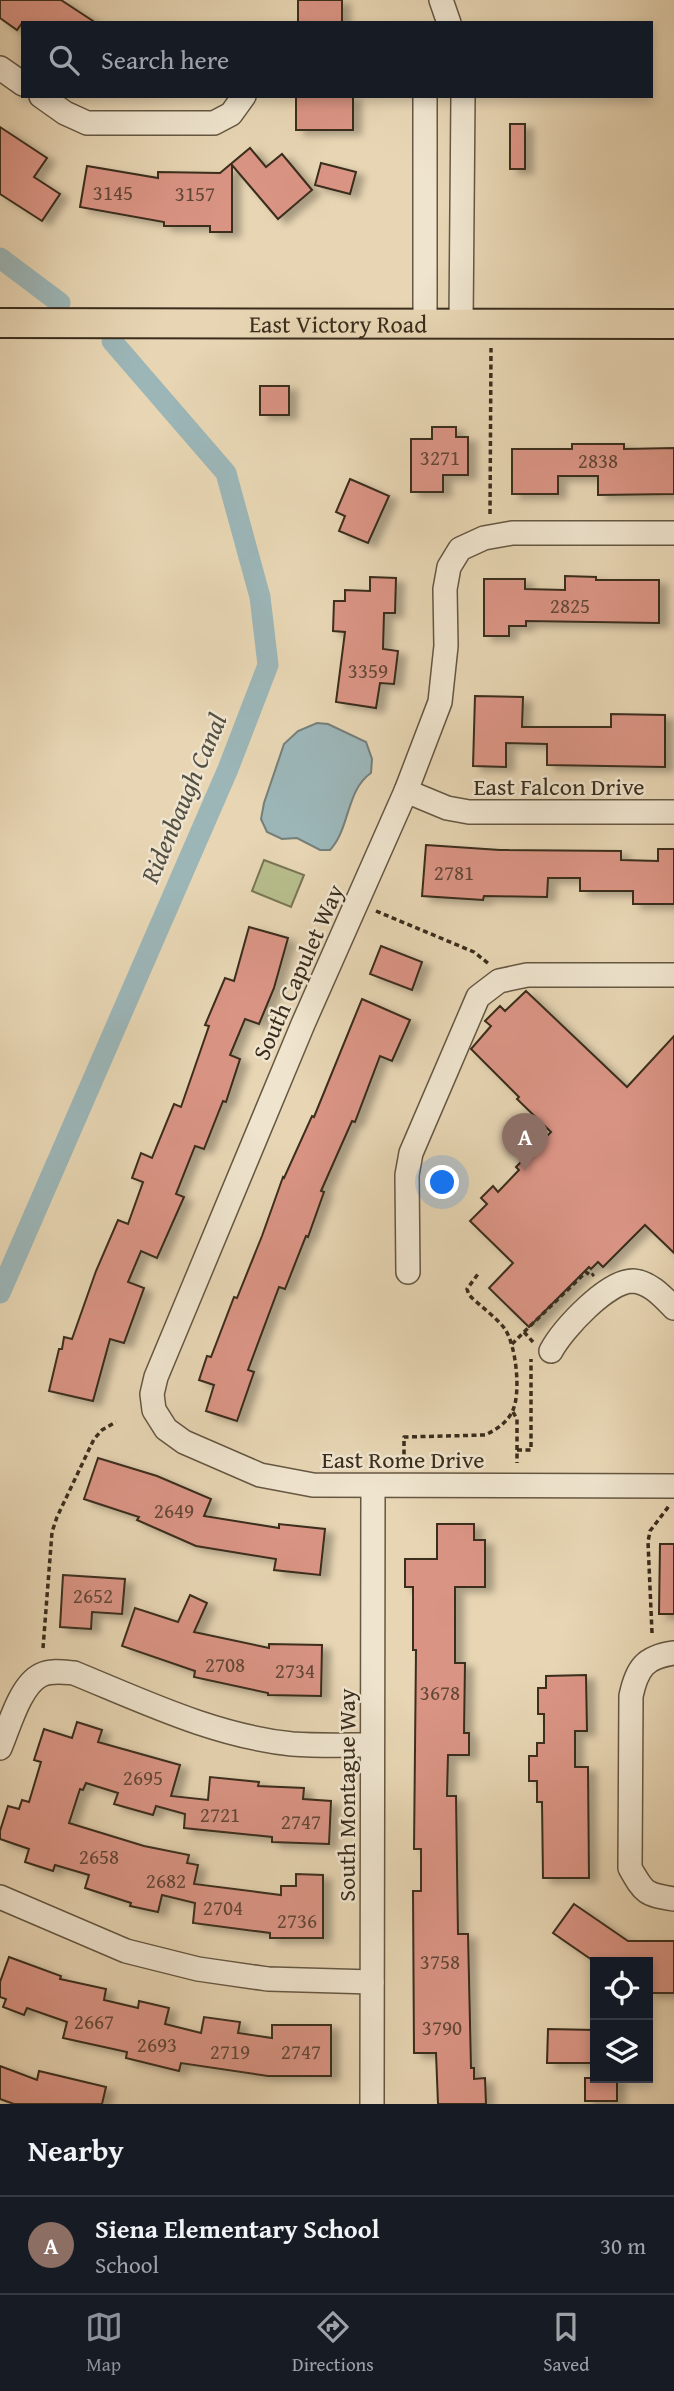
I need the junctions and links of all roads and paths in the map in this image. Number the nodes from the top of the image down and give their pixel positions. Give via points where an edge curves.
1 (0, 68) edge
2 (21, 83) edge
3 (44, 98) edge
4 (242, 98) edge
5 (425, 98) edge
6 (463, 98) edge
7 (0, 323) edge
8 (425, 323) junction
9 (461, 323) junction
10 (674, 324) edge
11 (491, 348) dead end
12 (490, 513) dead end
13 (674, 533) edge
14 (406, 791) junction
15 (674, 813) edge
16 (376, 911) dead end
17 (674, 975) edge
18 (499, 981) junction
19 (408, 1272) dead end
20 (478, 1274) dead end
21 (474, 1300) junction
22 (470, 1304) dead end
23 (674, 1308) edge
24 (512, 1344) junction
25 (551, 1351) dead end
26 (154, 1409) joint
27 (513, 1412) junction
28 (116, 1422) dead end
29 (517, 1450) junction
30 (404, 1463) dead end
31 (517, 1463) dead end
32 (373, 1486) junction
33 (671, 1496) edge
34 (652, 1633) dead end
35 (43, 1648) dead end
36 (674, 1653) edge
37 (372, 1745) junction
38 (0, 1748) edge
39 (0, 1897) edge
40 (663, 1897) edge
41 (372, 1982) junction
42 (372, 2104) edge

1 - 2 street
3 - 4 street via 86,123 214,122 230,114
5 - 8 street
6 - 9 street
7 - 8 main road, East Victory Road
8 - 9 main road, East Victory Road
9 - 10 main road, East Victory Road
11 - 12 path
13 - 14 street, South Capulet Way via 512,533 460,548 449,567 445,589 446,646 440,702
14 - 15 street, East Falcon Drive via 469,812
14 - 26 street, South Capulet Way via 156,1377
16 - 18 path via 485,958
17 - 18 street via 527,975
18 - 19 street via 478,997 411,1153
20 - 21 path via 467,1289
21 - 22 path
21 - 24 path via 504,1329
23 - 25 street via 649,1286 633,1281 618,1285 607,1290 558,1338
24 - 27 path via 516,1366
24 - 29 path via 524,1332 534,1343 531,1450
26 - 32 street, East Rome Drive via 166,1429 184,1442 260,1475 313,1485
27 - 29 path
27 - 30 path via 485,1435 404,1437
28 - 35 path via 94,1439 52,1532
29 - 31 path
32 - 33 street, East Rome Drive
32 - 37 street, South Montague Way
33 - 34 path via 648,1542
36 - 40 street via 644,1663 631,1696 630,1868 640,1885
37 - 38 street via 292,1744 228,1732 74,1673 58,1671 29,1684
37 - 41 street, South Montague Way
39 - 41 street via 126,1951 198,1969 268,1979
41 - 42 street, South Montague Way

